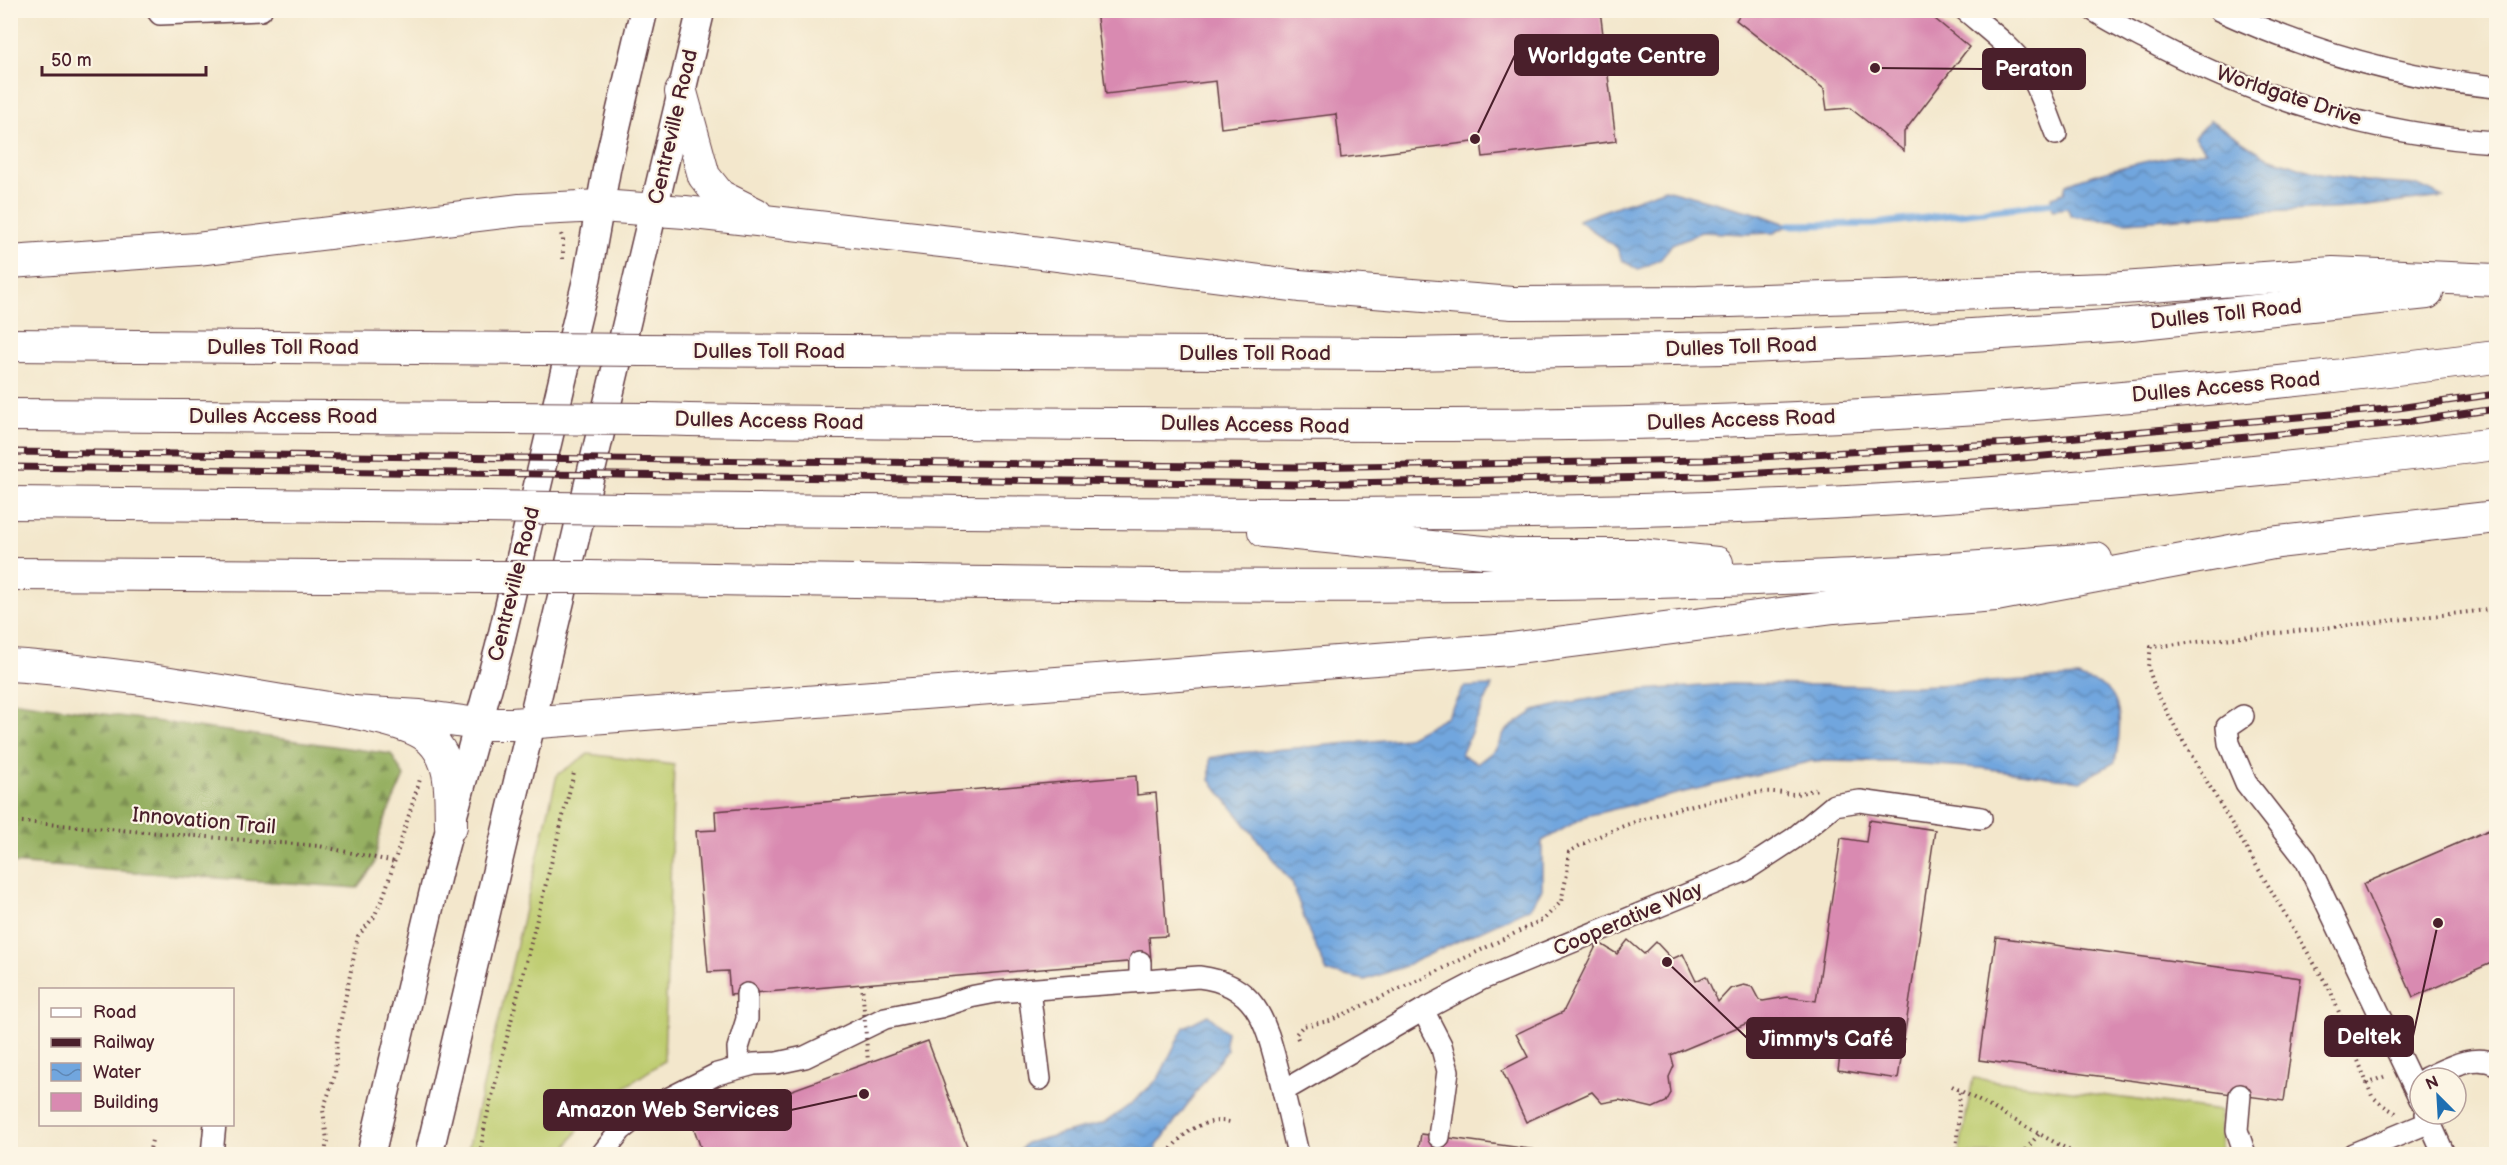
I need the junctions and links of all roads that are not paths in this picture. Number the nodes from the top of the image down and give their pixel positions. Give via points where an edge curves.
1 (157, 10) edge
2 (261, 10) edge
3 (644, 10) edge
4 (701, 10) edge
5 (1965, 10) edge
6 (2093, 10) edge
7 (2219, 10) edge
8 (2496, 87) edge
9 (681, 92) junction
10 (2056, 134) dead end
11 (2496, 142) edge
12 (600, 206) junction
13 (654, 209) junction
14 (779, 224) junction
15 (10, 262) edge
16 (2496, 282) edge
17 (10, 345) edge
18 (2496, 357) edge
19 (10, 415) edge
20 (2496, 444) edge
21 (10, 503) edge
22 (1012, 511) junction
23 (2496, 517) edge
24 (2273, 543) junction
25 (10, 574) edge
26 (1833, 576) junction
27 (10, 665) edge
28 (353, 712) junction
29 (2243, 716) dead end
30 (532, 722) junction
31 (478, 724) junction
32 (1981, 818) dead end
33 (451, 826) junction
34 (1029, 990) junction
35 (747, 994) dead end
36 (1423, 1010) junction
37 (2496, 1064) edge
38 (2410, 1066) edge
39 (2454, 1066) edge
40 (739, 1067) junction
41 (1040, 1079) dead end
42 (1283, 1091) junction
43 (2240, 1095) dead end
44 (215, 1126) edge
45 (2412, 1126) edge
46 (2431, 1126) edge
47 (1439, 1137) dead end
48 (212, 1155) edge
49 (371, 1155) edge
50 (429, 1155) edge
51 (602, 1155) edge
52 (1298, 1155) edge
53 (2245, 1155) edge
54 (2353, 1155) edge
55 (2444, 1155) edge

1 - 2 street via 160,14
3 - 12 main road, Centreville Road
4 - 9 main road, Centreville Road
5 - 10 street via 2001,40 2026,68
6 - 11 street, Worldgate Drive via 2246,87 2394,129
7 - 8 street via 2354,61 2452,82
9 - 13 main road, Centreville Road
9 - 14 highway via 696,154 709,184 728,201
12 - 13 highway
12 - 15 highway via 520,210 197,249
12 - 31 main road, Centreville Road via 587,278
13 - 14 highway
13 - 30 main road, Centreville Road
14 - 16 highway via 1276,283 1512,303 1698,302 2096,290 2333,273
16 - 17 highway, Dulles Toll Road, bridge via 2132,324 1713,349 1405,354
18 - 19 highway, Dulles Access Road, bridge via 2174,393 1936,411 1539,426
20 - 22 highway via 2116,483 1738,507 1417,513
21 - 22 highway, bridge
22 - 26 highway via 1162,528 1281,532 1515,555 1639,555
23 - 24 highway
24 - 26 highway
24 - 30 highway via 1996,595 1822,608 1510,649
25 - 26 highway, bridge via 1185,585 1443,585
27 - 28 highway via 133,677
28 - 31 highway
28 - 33 highway via 415,729 433,742 449,777
29 - 38 street via 2226,727 2246,783 2306,860
30 - 31 highway
30 - 50 main road, Centreville Road
31 - 33 main road, Centreville Road
32 - 36 street, Cooperative Way via 1860,801 1842,802 1744,871 1482,979
33 - 49 main road, Centreville Road
34 - 40 street via 970,996 885,1018 805,1057
34 - 41 street
34 - 42 street via 1140,971 1224,982 1244,994 1265,1023
35 - 40 street via 747,1019 738,1048
36 - 42 street, Cooperative Way
36 - 47 street via 1441,1045 1448,1071
37 - 39 street via 2488,1060
40 - 51 street via 646,1110 621,1130
42 - 52 street
43 - 53 street via 2237,1130
44 - 48 street
45 - 54 street
46 - 55 street

